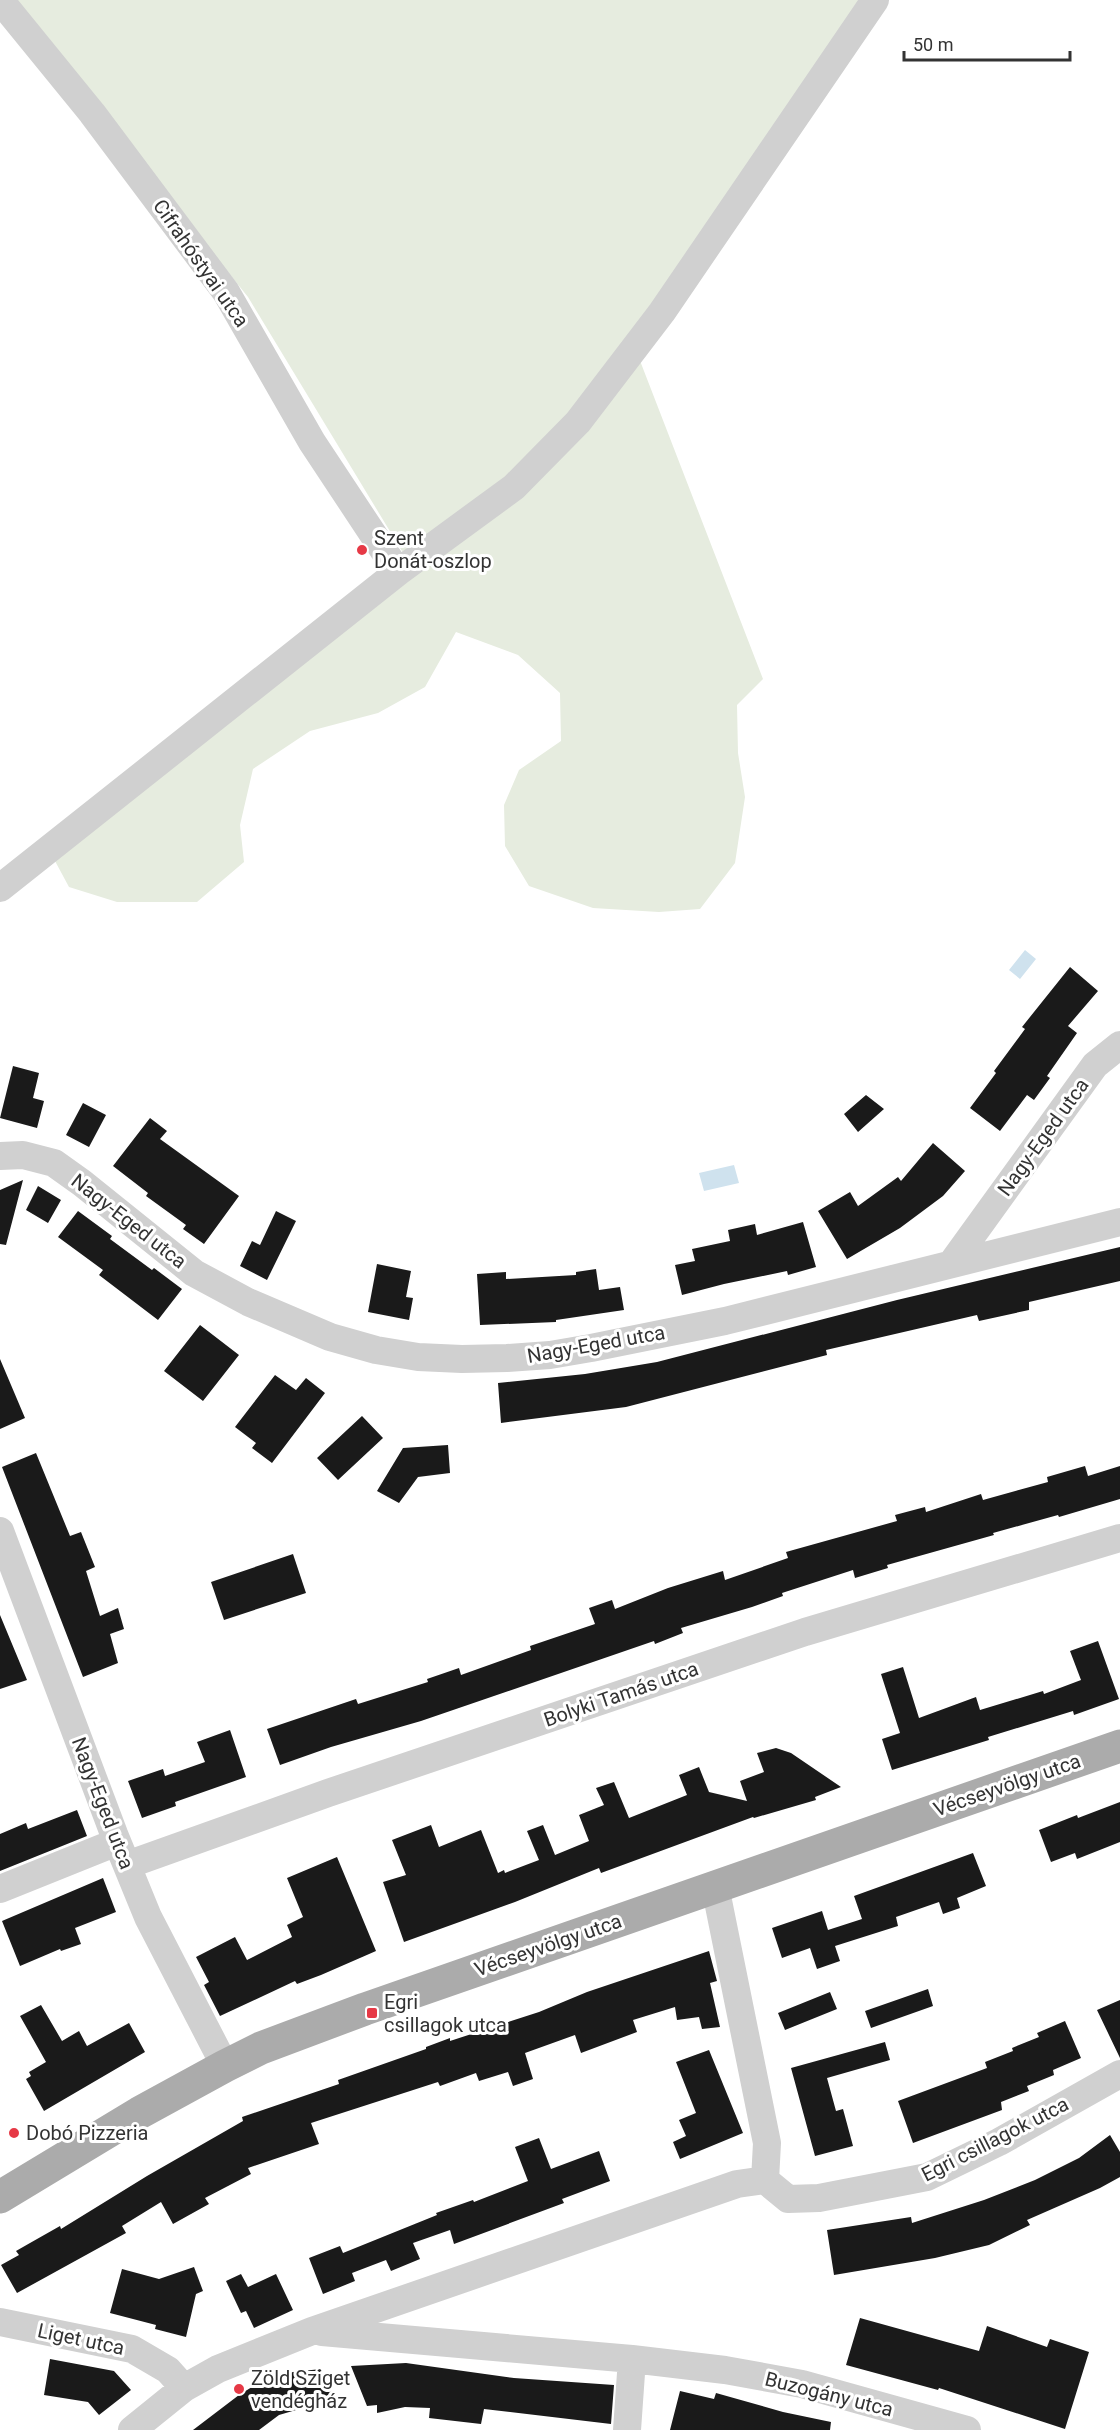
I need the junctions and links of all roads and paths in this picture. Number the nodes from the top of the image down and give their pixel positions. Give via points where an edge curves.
1 (0, 0) edge
2 (875, 0) edge
3 (398, 572) junction
4 (0, 888) edge
5 (1120, 1046) edge
6 (0, 1155) edge
7 (1120, 1222) edge
8 (952, 1263) junction
9 (0, 1531) edge
10 (1120, 1538) edge
11 (1120, 1746) edge
12 (122, 1854) junction
13 (715, 1886) junction
14 (0, 1889) edge
15 (225, 2066) junction
16 (1117, 2081) edge
17 (765, 2180) junction
18 (0, 2197) edge
19 (0, 2322) edge
20 (312, 2331) junction
21 (632, 2359) junction
22 (184, 2388) junction
23 (132, 2430) edge
24 (627, 2430) edge
25 (967, 2430) edge

1 - 3 street, Cifrahóstyai utca via 92,113 226,292 312,442
2 - 3 street via 662,312 578,422 514,487
3 - 4 street
5 - 8 street, Nagy-Eged utca via 1095,1065
6 - 8 street, Nagy-Eged utca via 23,1155 54,1163 194,1273 248,1302 330,1337 418,1357 550,1355 725,1321
7 - 8 street, Nagy-Eged utca
9 - 12 street, Nagy-Eged utca
10 - 12 street, Bolyki Tamás utca via 805,1632 328,1793
11 - 13 main road, Vécseyvölgy utca
12 - 14 street, Bolyki Tamás utca
12 - 15 street, Nagy-Eged utca via 163,1949
13 - 15 main road, Vécseyvölgy utca via 365,2009 261,2048
13 - 17 street via 767,2143
15 - 18 main road, Vécseyvölgy utca
16 - 17 street, Egri csillagok utca via 927,2176 819,2199 789,2199
17 - 20 street via 726,2187
19 - 22 street, Liget utca via 132,2349 168,2370
20 - 21 street
20 - 22 street via 218,2369
21 - 24 street
21 - 25 street, Buzogány utca via 802,2384
22 - 23 street

